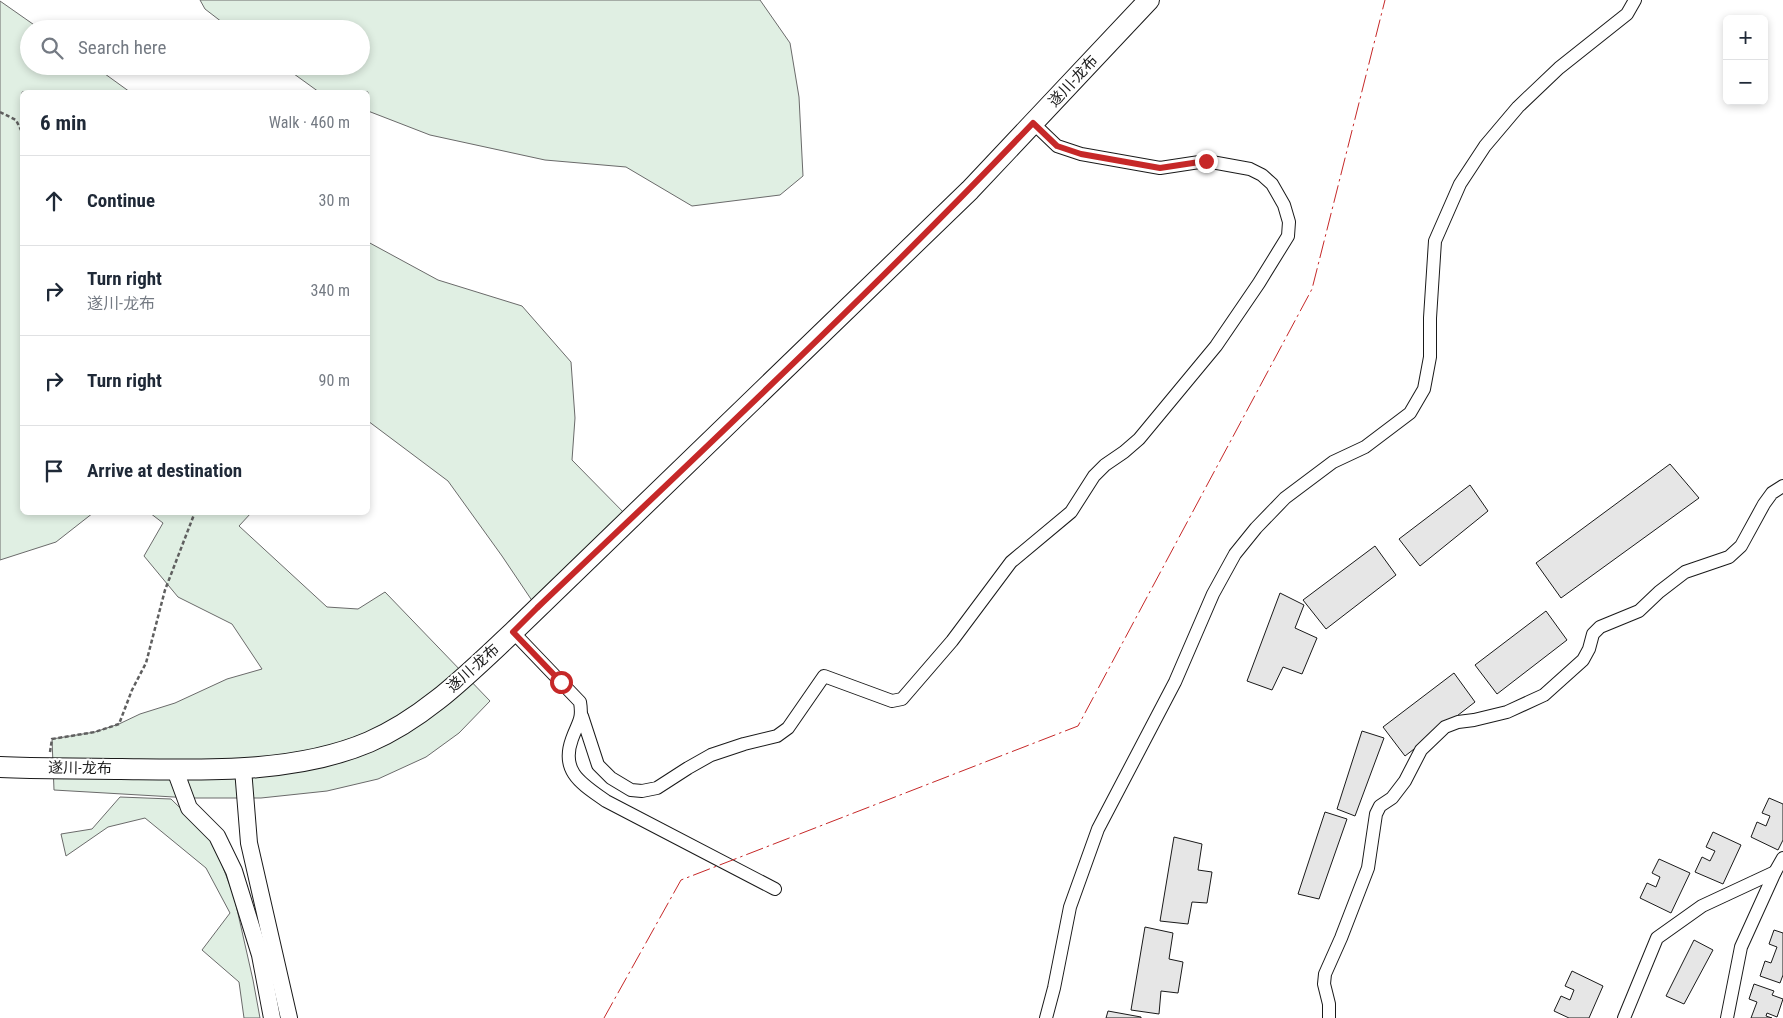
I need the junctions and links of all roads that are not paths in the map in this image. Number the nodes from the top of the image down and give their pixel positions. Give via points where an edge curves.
1 (1149, 0) edge
2 (1635, 0) edge
3 (1033, 123) junction
4 (1783, 486) edge
5 (513, 632) junction
6 (582, 716) junction
7 (0, 767) edge
8 (243, 769) junction
9 (175, 770) junction
10 (1783, 858) edge
11 (1775, 872) junction
12 (775, 889) dead end
13 (272, 1018) edge
14 (290, 1018) edge
15 (1046, 1018) edge
16 (1329, 1018) edge
17 (1624, 1018) edge
18 (1727, 1018) edge

1 - 3 main road, 遂川-龙布
2 - 15 street via 1627,14 1559,68 1518,107 1485,146 1460,184 1435,241 1430,357 1424,389 1410,413 1365,447 1333,462 1292,492 1235,554 1213,594 1176,682 1098,829 1070,907
3 - 5 main road, 遂川-龙布 via 970,190
3 - 6 street via 1057,146 1081,154 1160,168 1206,161 1250,169 1272,184 1284,205 1289,222 1288,236 1216,346 1139,439 1094,476 1071,512 1011,562 952,641 902,699 892,701 824,676 788,728 777,736 711,755 657,788 642,791 631,790 611,778 598,765
4 - 16 street via 1772,493 1741,546 1729,557 1685,572 1638,611 1600,627 1593,634 1584,660 1544,695 1507,712 1445,727 1421,750 1405,781 1376,814 1368,868 1325,974
5 - 6 street via 580,702
5 - 8 main road, 遂川-龙布 via 421,713 369,742 318,758
6 - 12 street via 569,759 572,772 580,782 606,801
7 - 9 main road, 遂川-龙布
8 - 9 main road, 遂川-龙布
8 - 14 street via 249,843
9 - 13 street via 189,808 217,836 234,871 260,955
10 - 11 street
11 - 17 street via 1702,906 1657,938
11 - 18 street via 1741,947

